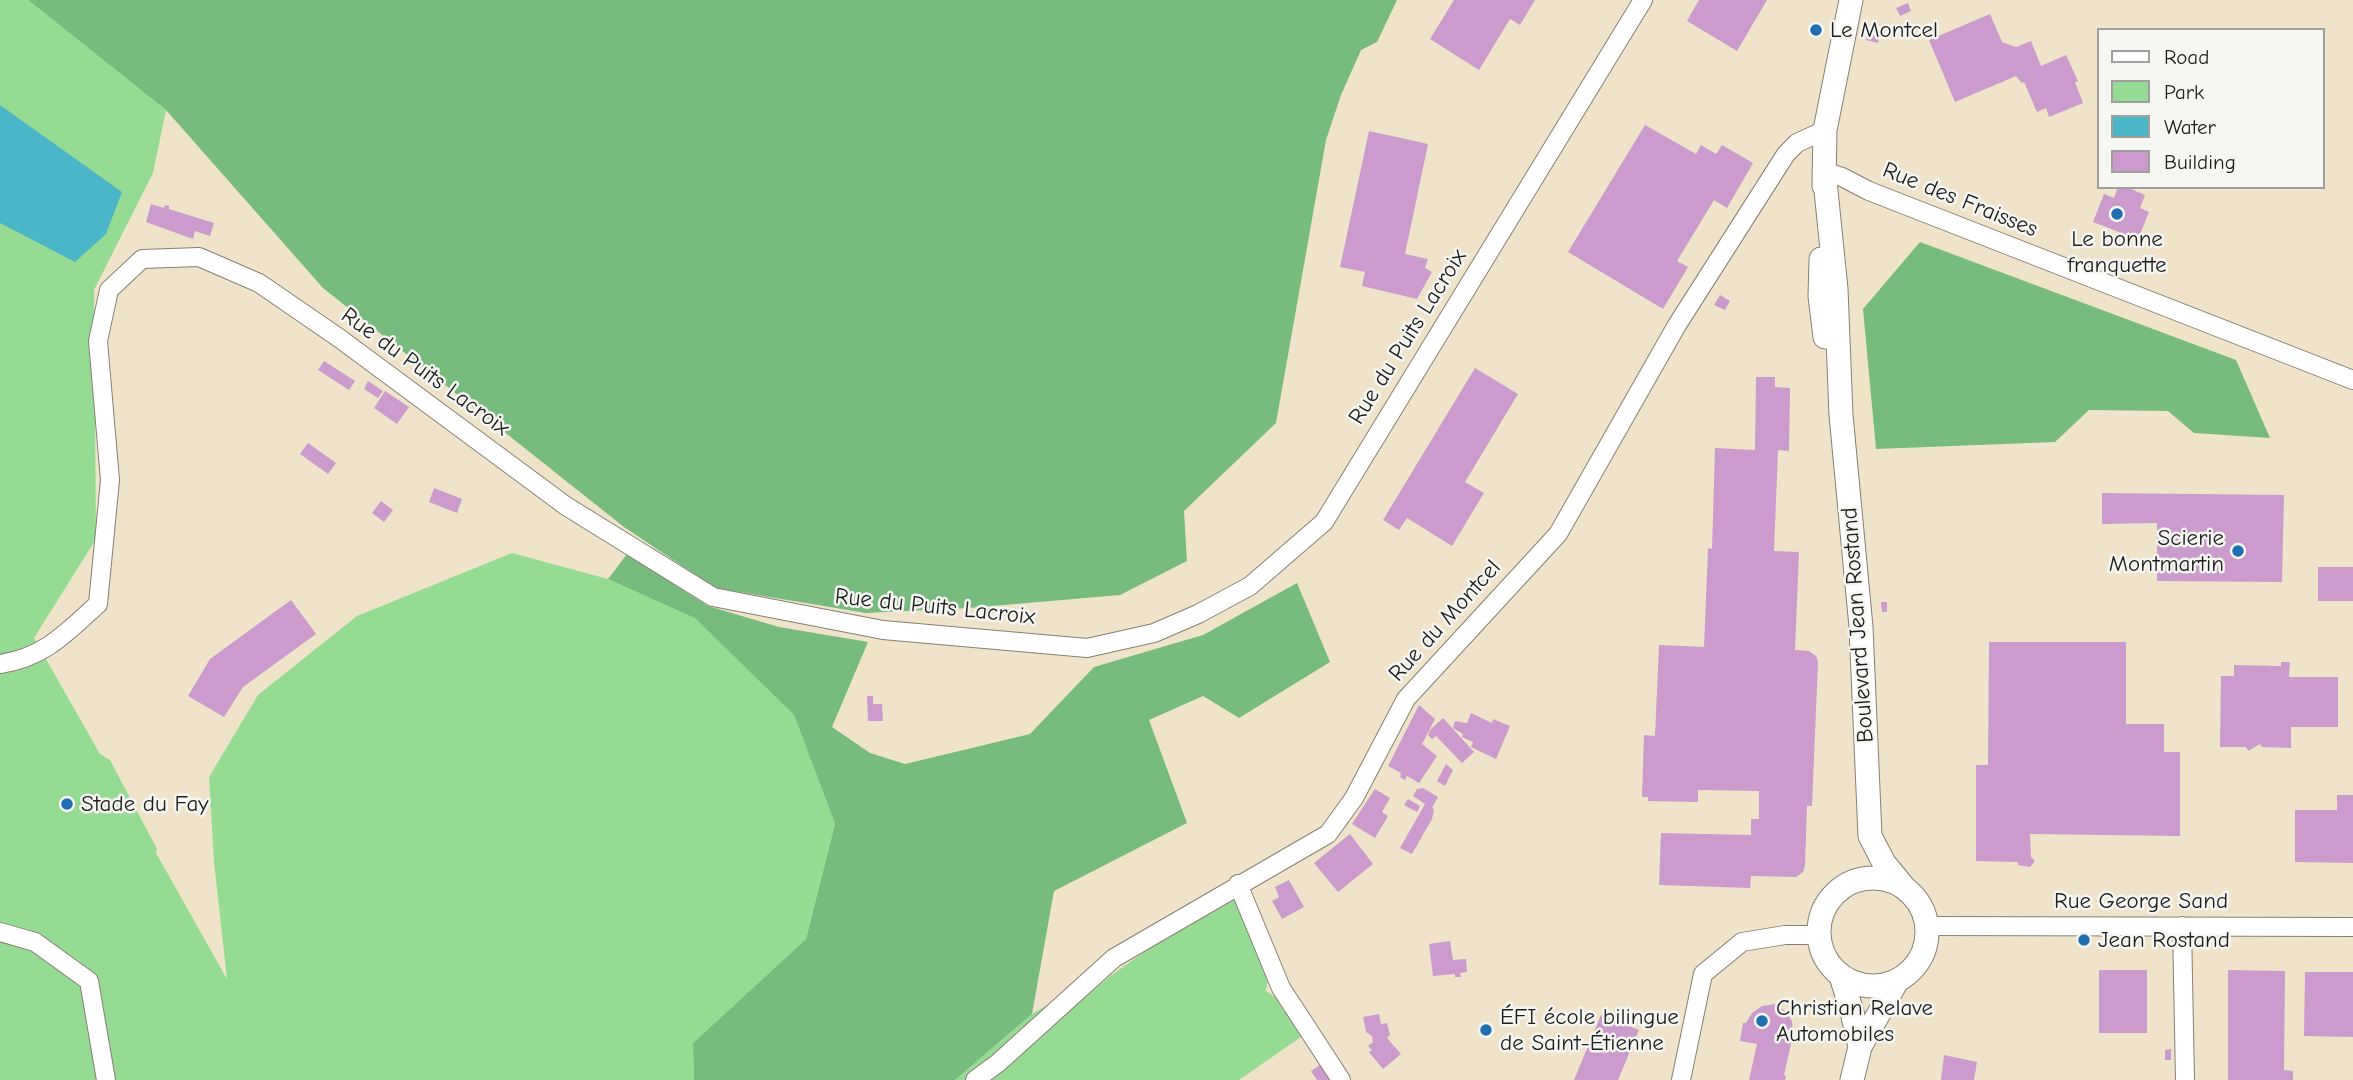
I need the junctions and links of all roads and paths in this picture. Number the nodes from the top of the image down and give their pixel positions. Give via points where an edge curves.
1 (1643, 0) edge
2 (1850, 0) edge
3 (1825, 130) junction
4 (1824, 171) junction
5 (2353, 380) edge
6 (0, 664) edge
7 (1870, 836) junction
8 (1850, 883) junction
9 (1238, 884) junction
10 (1903, 886) junction
11 (1928, 926) junction
12 (2182, 926) junction
13 (2353, 927) edge
14 (0, 932) edge
15 (1819, 935) junction
16 (1841, 976) junction
17 (1897, 981) junction
18 (1860, 1047) junction
19 (106, 1080) edge
20 (975, 1080) edge
21 (1341, 1080) edge
22 (1681, 1080) edge
23 (1852, 1080) edge
24 (2185, 1080) edge

1 - 6 street, Rue du Puits Lacroix via 1324,522 1250,586 1154,633 1087,648 883,631 713,597 566,506 259,283 198,257 142,259 109,290 98,341 110,480 98,604 52,646
2 - 3 main road, Boulevard Jean Rostand
3 - 4 main road, Boulevard Jean Rostand
3 - 9 street, Rue du Montcel via 1786,153 1676,325 1558,534 1406,699 1354,798 1328,834
4 - 5 street, Rue des Fraisses
4 - 7 main road, Boulevard Jean Rostand via 1861,627
7 - 8 main road
7 - 10 main road
8 - 10 main road via 1877,877
8 - 15 main road via 1826,904
9 - 20 street, Rue du Montcel via 1114,958
9 - 21 street via 1281,988
10 - 11 main road via 1924,911
11 - 12 street, Rue George Sand
11 - 17 main road via 1921,958
12 - 13 street, Rue George Sand
12 - 24 street
14 - 19 street via 35,942 89,981
15 - 16 main road via 1829,964
15 - 22 street via 1742,942 1703,974
16 - 17 main road via 1868,986
16 - 18 main road
17 - 18 main road
18 - 23 main road

